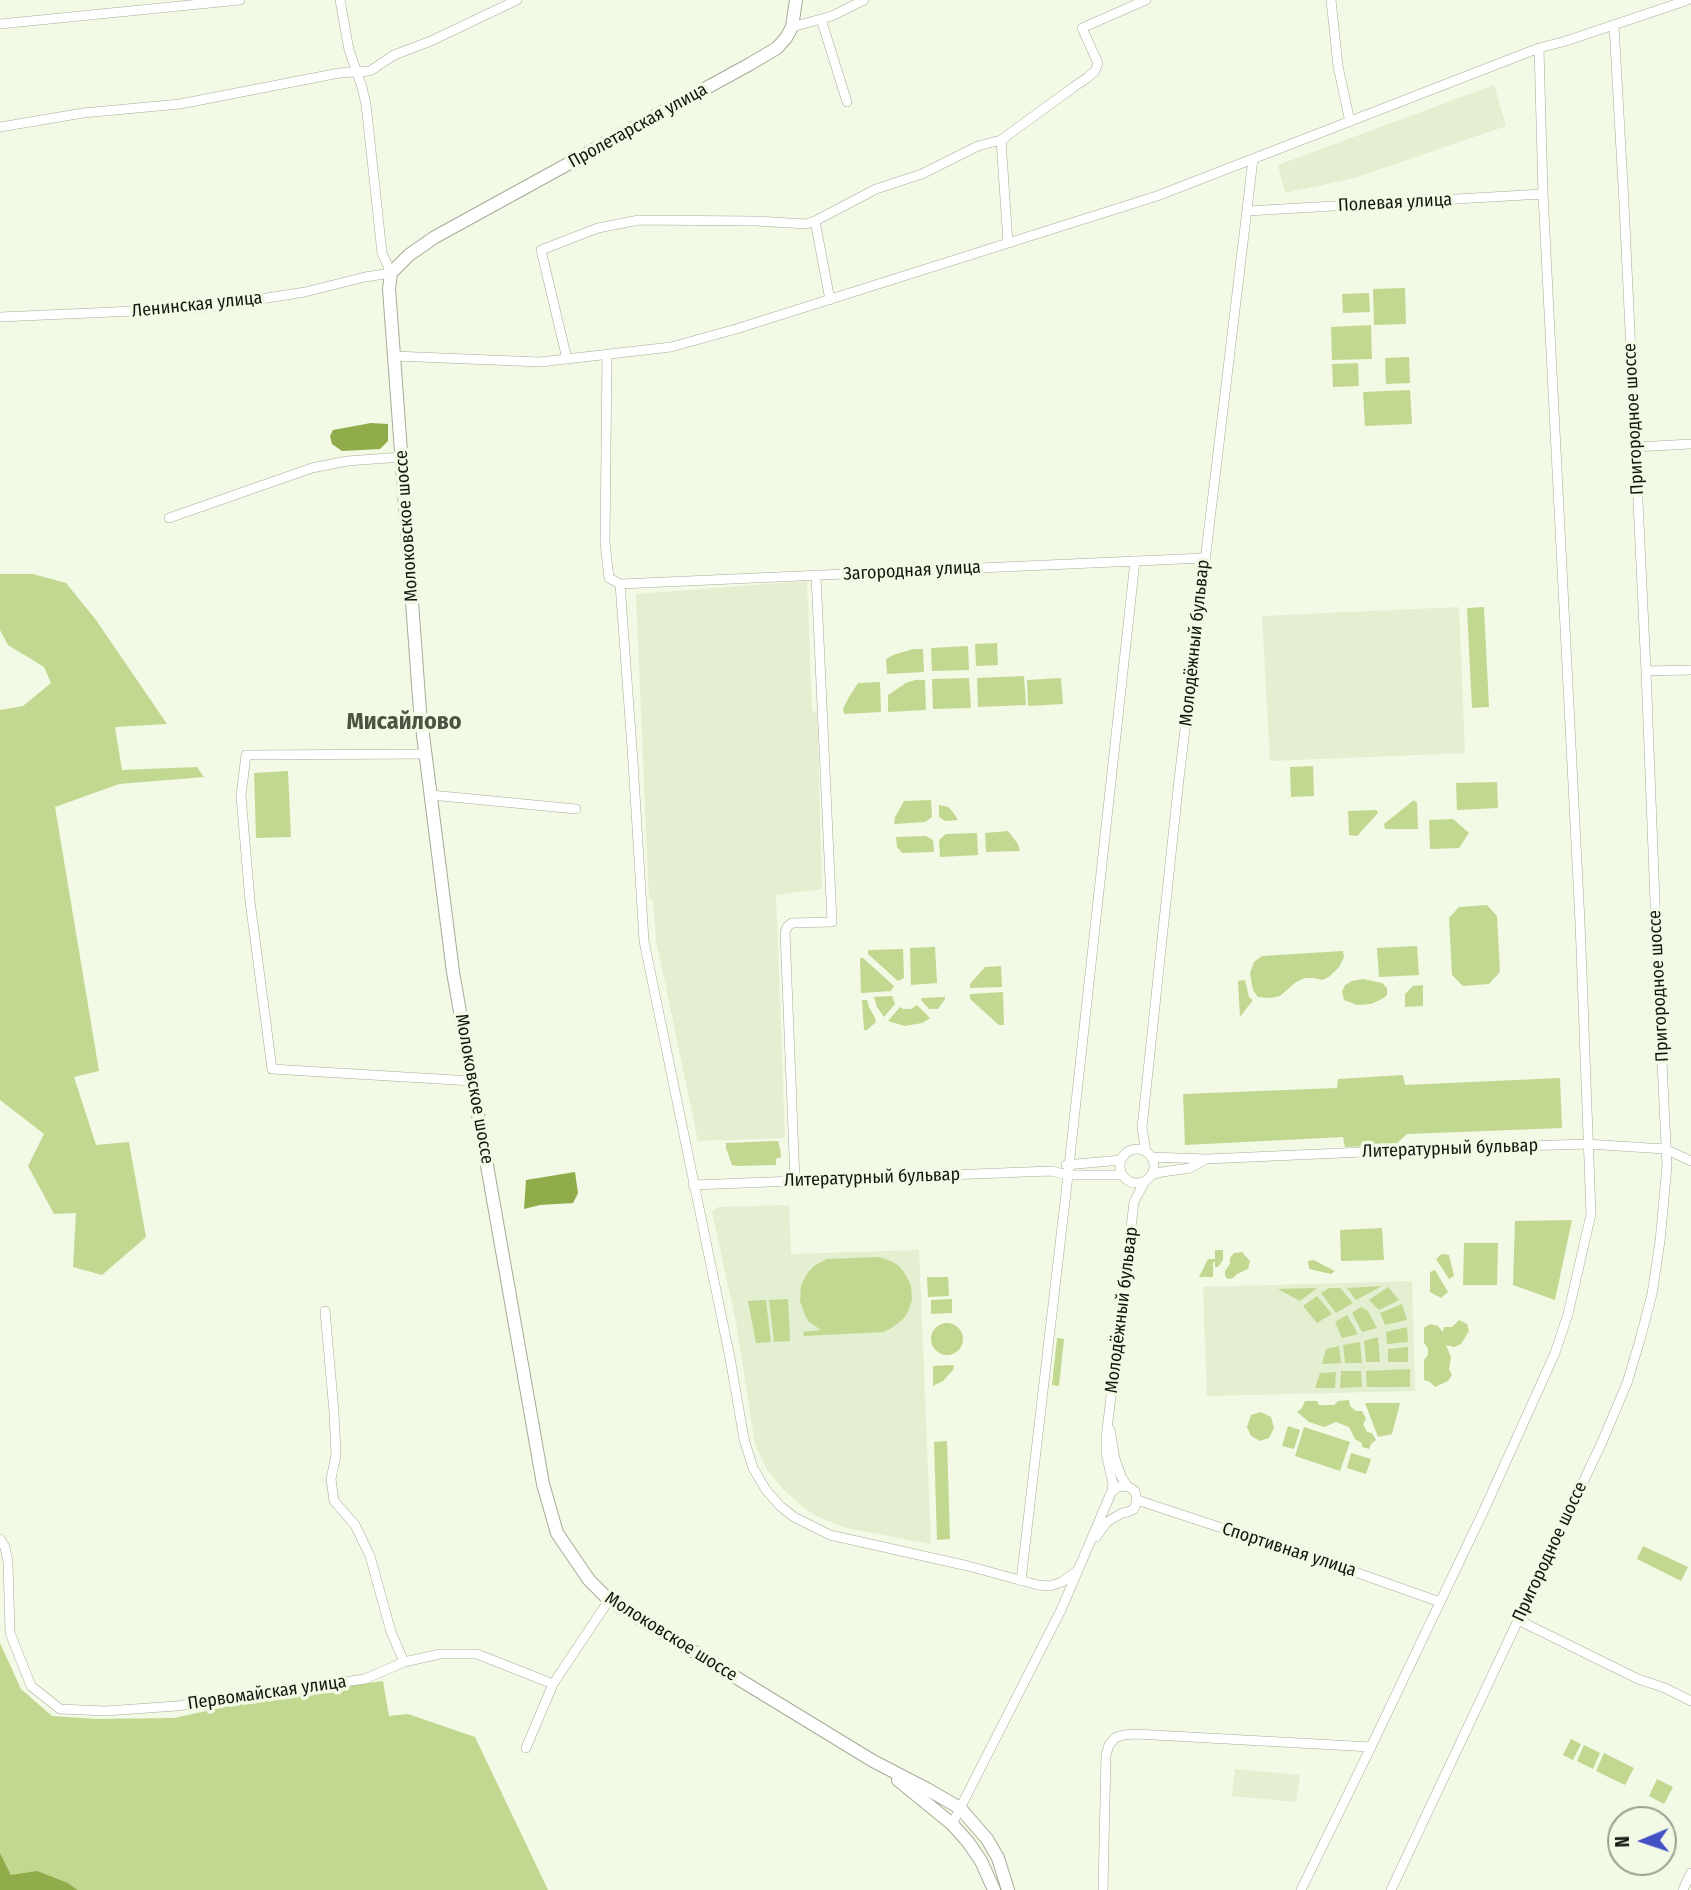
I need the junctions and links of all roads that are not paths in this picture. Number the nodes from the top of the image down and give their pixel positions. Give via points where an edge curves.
1 (240, 0) edge
2 (340, 0) edge
3 (517, 0) edge
4 (796, 0) edge
5 (864, 0) edge
6 (1146, 0) edge
7 (1331, 0) edge
8 (1688, 0) edge
9 (821, 19) junction
10 (0, 24) edge
11 (1614, 25) junction
12 (792, 27) junction
13 (1539, 48) junction
14 (358, 72) junction
15 (847, 102) dead end
16 (1350, 122) junction
17 (0, 127) edge
18 (1001, 140) junction
19 (1252, 159) junction
20 (1543, 194) junction
21 (1247, 211) junction
22 (815, 221) junction
23 (1008, 243) junction
24 (391, 273) junction
25 (830, 300) junction
26 (0, 317) edge
27 (607, 354) junction
28 (394, 356) junction
29 (567, 359) junction
30 (1691, 444) edge
31 (1635, 447) junction
32 (402, 457) junction
33 (169, 518) dead end
34 (1204, 558) junction
35 (1135, 561) junction
36 (816, 575) junction
37 (620, 584) junction
38 (1691, 670) edge
39 (1646, 671) junction
40 (425, 754) junction
41 (431, 794) junction
42 (576, 809) dead end
43 (472, 1081) junction
44 (1142, 1128) junction
45 (1587, 1144) junction
46 (1665, 1149) junction
47 (1132, 1150) junction
48 (1149, 1155) junction
49 (1206, 1159) junction
50 (1121, 1160) junction
51 (1691, 1161) edge
52 (1070, 1164) junction
53 (1051, 1171) junction
54 (1069, 1175) junction
55 (1125, 1177) junction
56 (1148, 1178) junction
57 (795, 1181) junction
58 (693, 1185) junction
59 (1134, 1202) junction
60 (325, 1311) dead end
61 (1109, 1419) junction
62 (1127, 1486) junction
63 (1111, 1494) junction
64 (1137, 1500) junction
65 (1122, 1513) junction
66 (0, 1539) edge
67 (1088, 1547) junction
68 (1077, 1571) junction
69 (1021, 1581) junction
70 (609, 1600) junction
71 (1440, 1602) junction
72 (1518, 1620) junction
73 (404, 1662) junction
74 (553, 1684) junction
75 (1691, 1701) edge
76 (1371, 1747) junction
77 (526, 1748) dead end
78 (873, 1761) junction
79 (960, 1808) junction
80 (952, 1824) junction
81 (1691, 1873) edge
82 (994, 1890) edge
83 (1008, 1890) edge
84 (1103, 1890) edge
85 (1301, 1890) edge
86 (1391, 1890) edge
87 (1683, 1890) edge

1 - 10 street
2 - 14 street
3 - 14 street via 394,55 370,71
4 - 12 main road
5 - 9 street
6 - 18 street via 1082,28 1098,63 1095,71
7 - 16 street
8 - 11 street
9 - 12 street
9 - 15 street
11 - 13 street
11 - 31 street, Пригородное шоссе
12 - 24 main road, Пролетарская улица via 777,48 435,237
13 - 16 street
13 - 20 street
14 - 17 street via 180,104
14 - 24 street via 366,104 382,253
16 - 19 street
18 - 22 street via 876,190
18 - 23 street
19 - 21 street, Молодёжный бульвар
19 - 23 street via 1157,196
20 - 21 street, Полевая улица
20 - 45 street
21 - 34 street, Молодёжный бульвар
22 - 25 street
22 - 29 street via 639,220 598,228 541,250
23 - 25 street
24 - 26 street, Ленинская улица via 203,308
24 - 28 main road, Молоковское шоссе
25 - 27 street via 671,347
27 - 29 street
27 - 37 street via 606,544 609,578
28 - 29 street
28 - 32 main road, Молоковское шоссе
30 - 31 street
31 - 39 street, Пригородное шоссе
32 - 33 street via 312,468
32 - 40 main road, Молоковское шоссе
34 - 35 street, Загородная улица
34 - 44 street, Молодёжный бульвар
35 - 36 street, Загородная улица
35 - 52 street
36 - 37 street, Загородная улица
36 - 57 street via 832,922 792,923 785,932
37 - 58 street via 644,941
38 - 39 street
39 - 46 street, Пригородное шоссе
40 - 41 main road, Молоковское шоссе
40 - 43 street via 246,755 242,809 272,1069
41 - 42 street
41 - 43 main road, Молоковское шоссе
43 - 70 main road, Молоковское шоссе via 543,1484 557,1533 589,1580
44 - 47 street, Молодёжный бульвар
44 - 48 street, Молодёжный бульвар
45 - 46 street, Литературный бульвар
45 - 49 street, Литературный бульвар
45 - 71 street via 1591,1214 1568,1314 1555,1353
46 - 51 street, Литературный бульвар
46 - 72 street, Пригородное шоссе via 1658,1254 1630,1373
47 - 48 street
47 - 50 street
48 - 49 street, Литературный бульвар
48 - 56 street via 1154,1165
49 - 56 street, Литературный бульвар via 1190,1168
50 - 52 street, Литературный бульвар
50 - 55 street
52 - 53 street, Литературный бульвар
52 - 54 street
53 - 54 street, Литературный бульвар
53 - 57 street, Литературный бульвар
54 - 55 street, Литературный бульвар
54 - 69 street
55 - 56 street via 1135,1183
55 - 59 street, Молодёжный бульвар
56 - 59 street, Молодёжный бульвар
57 - 58 street, Литературный бульвар
58 - 69 street via 747,1454 766,1490 794,1517 830,1535
59 - 61 street, Молодёжный бульвар
60 - 73 street via 334,1412 334,1501 355,1525 370,1556
61 - 62 street, Молодёжный бульвар via 1115,1459
61 - 63 street, Молодёжный бульвар via 1105,1453
62 - 63 street via 1121,1485
62 - 64 street via 1135,1491
63 - 65 street via 1111,1506
63 - 67 street
64 - 65 street via 1131,1511
64 - 71 street, Спортивная улица
65 - 67 street via 1107,1522
66 - 73 street, Первомайская улица via 8,1562 10,1633 31,1686 60,1709 177,1706 365,1679
67 - 68 street
68 - 69 street via 1050,1586
68 - 79 street
70 - 74 street
70 - 78 main road, Молоковское шоссе
71 - 76 street
72 - 75 street
72 - 86 street, Пригородное шоссе
73 - 74 street, Первомайская улица via 440,1654 477,1654
74 - 77 street
76 - 84 street via 1136,1734 1115,1738 1106,1755
76 - 85 street
78 - 79 main road, Молоковское шоссе
78 - 80 main road, Молоковское шоссе
79 - 80 street
79 - 83 main road, Молоковское шоссе via 987,1839
80 - 82 main road, Молоковское шоссе via 981,1861
81 - 87 street

